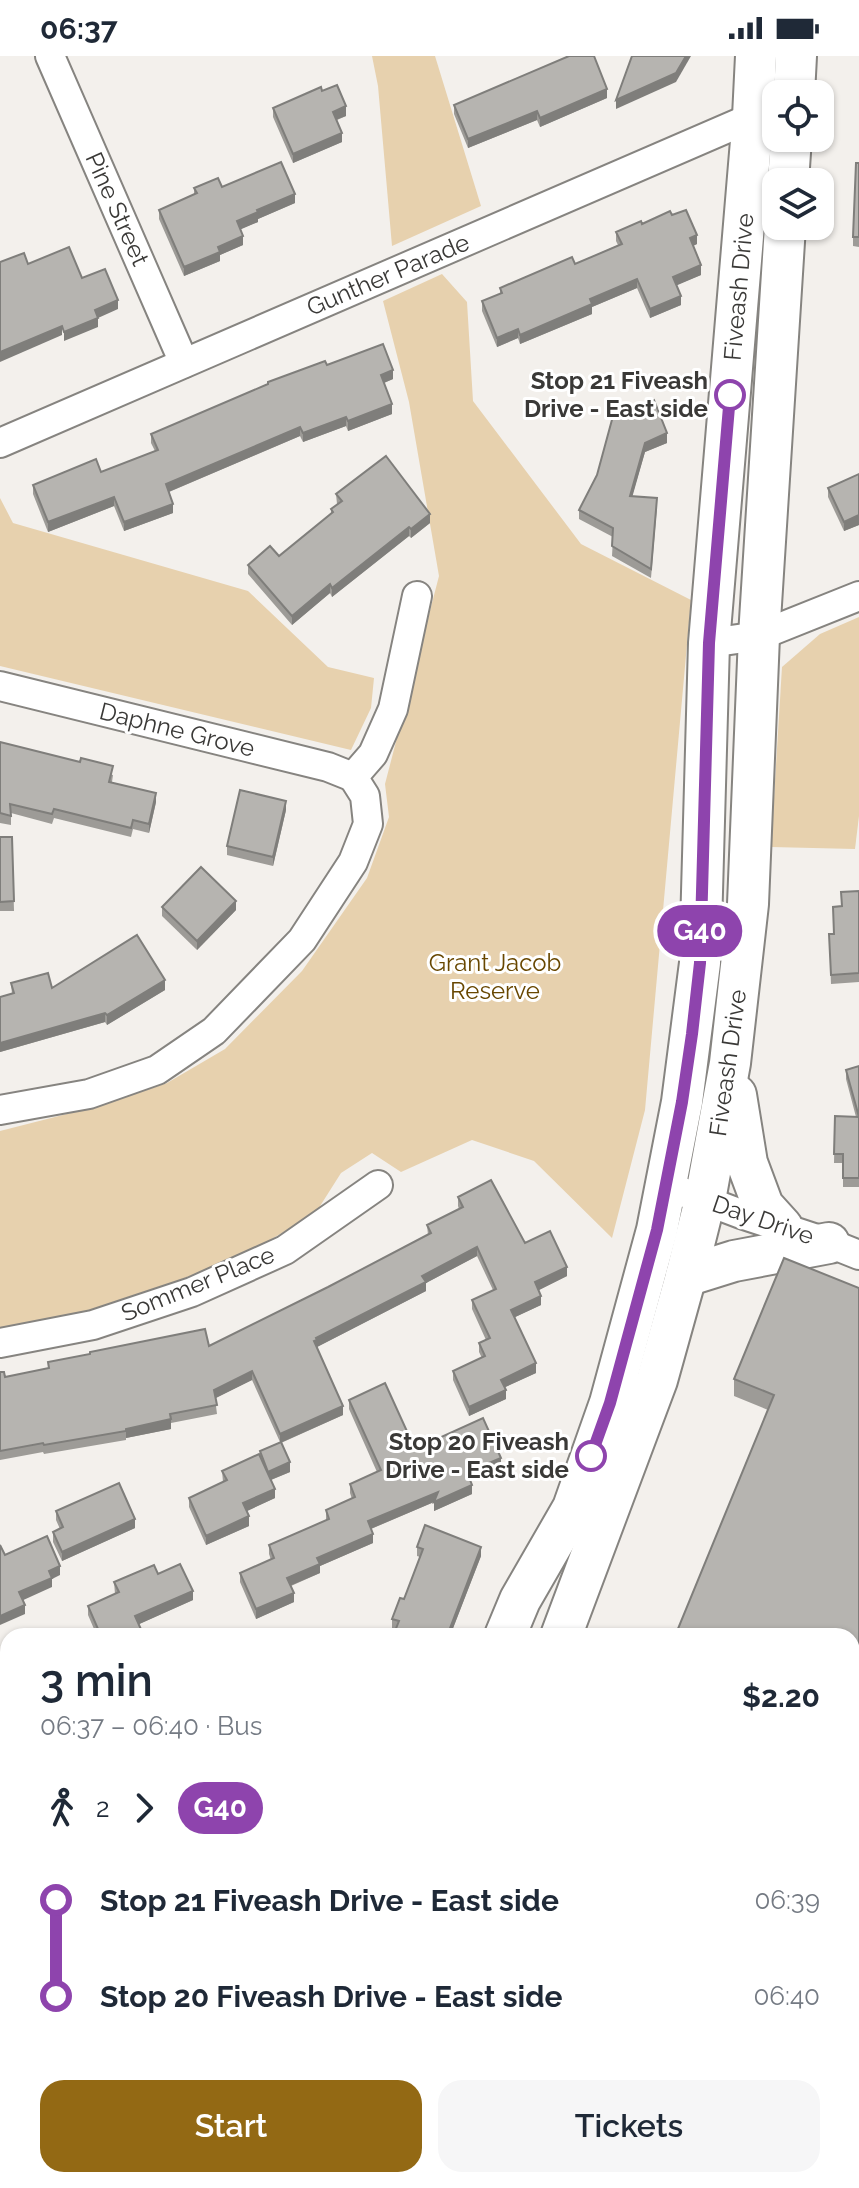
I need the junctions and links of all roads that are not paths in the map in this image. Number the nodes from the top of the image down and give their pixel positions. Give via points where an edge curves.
1 (50, 56) edge
2 (756, 56) edge
3 (796, 56) edge
4 (795, 80) edge
5 (762, 93) edge
6 (762, 113) edge
7 (762, 140) edge
8 (784, 240) edge
9 (184, 363) junction
10 (0, 443) edge
11 (417, 596) dead end
12 (859, 596) edge
13 (759, 636) junction
14 (709, 643) junction
15 (0, 686) edge
16 (353, 777) junction
17 (730, 1063) junction
18 (0, 1110) edge
19 (378, 1185) dead end
20 (667, 1186) junction
21 (705, 1200) junction
22 (782, 1227) junction
23 (844, 1249) edge
24 (686, 1276) junction
25 (0, 1343) edge
26 (508, 1628) edge
27 (564, 1628) edge

1 - 9 street, Pine Street
2 - 5 main road, Fiveash Drive
3 - 4 main road
6 - 9 street, Gunther Parade
7 - 14 main road, Fiveash Drive
8 - 13 main road, Fiveash Drive
9 - 10 street, Gunther Parade
11 - 16 street via 393,709 373,754
12 - 13 street
13 - 14 street
13 - 17 main road, Fiveash Drive via 748,904
14 - 20 main road, Fiveash Drive via 700,963
15 - 16 street, Daphne Grove
16 - 18 street via 365,796 368,824 353,862 302,940 214,1031 157,1070 89,1094
17 - 21 main road, Fiveash Drive
17 - 22 main road via 747,1163 763,1206
19 - 25 street, Sommer Place via 285,1250 192,1292 93,1325
20 - 21 street, Day Drive
20 - 26 main road, Fiveash Drive via 610,1403 573,1508
21 - 22 street, Day Drive
21 - 24 main road, Fiveash Drive
22 - 23 street, Day Drive
23 - 24 main road via 734,1261
24 - 27 main road, Fiveash Drive via 657,1380

